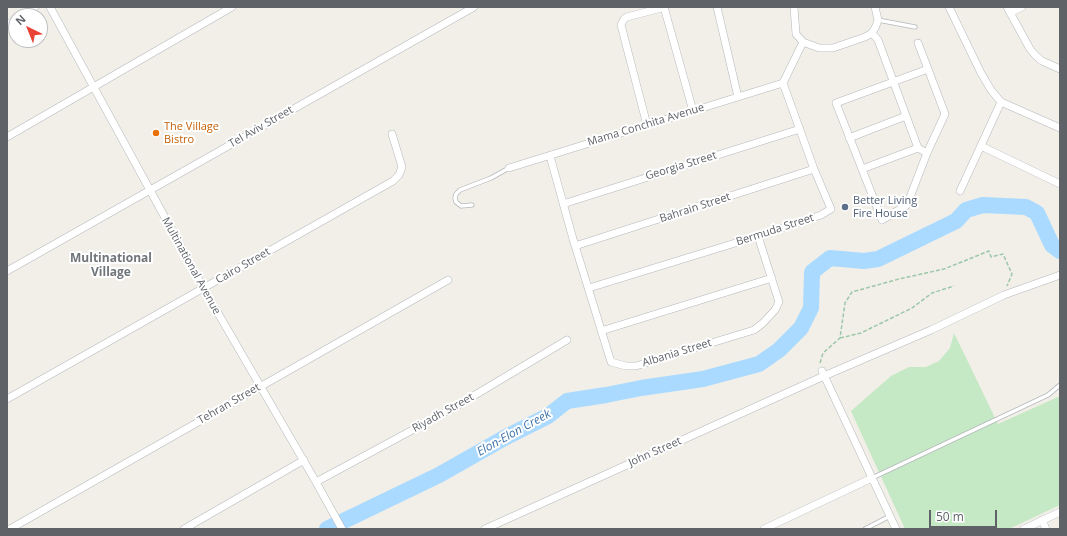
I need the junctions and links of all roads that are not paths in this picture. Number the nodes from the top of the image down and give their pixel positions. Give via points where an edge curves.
1 (50, 7) edge
2 (232, 7) edge
3 (474, 7) edge
4 (665, 7) edge
5 (717, 7) edge
6 (794, 7) edge
7 (875, 7) edge
8 (949, 7) edge
9 (1022, 7) edge
10 (1009, 10) edge
11 (878, 20) junction
12 (915, 27) dead end
13 (872, 33) junction
14 (803, 42) junction
15 (918, 43) dead end
16 (928, 69) junction
17 (1060, 69) edge
18 (894, 82) junction
19 (783, 83) junction
20 (94, 88) junction
21 (738, 97) junction
22 (1001, 102) junction
23 (693, 111) junction
24 (906, 116) junction
25 (647, 125) junction
26 (1060, 128) edge
27 (800, 129) junction
28 (392, 134) dead end
29 (7, 137) edge
30 (849, 138) junction
31 (981, 146) junction
32 (918, 148) junction
33 (927, 153) junction
34 (550, 156) junction
35 (510, 168) joint
36 (814, 169) junction
37 (862, 169) junction
38 (1060, 184) edge
39 (150, 190) junction
40 (960, 191) dead end
41 (563, 204) junction
42 (472, 206) dead end
43 (758, 236) junction
44 (576, 246) junction
45 (7, 271) edge
46 (1060, 275) edge
47 (772, 278) junction
48 (448, 280) dead end
49 (589, 288) junction
50 (204, 289) junction
51 (602, 331) junction
52 (567, 340) dead end
53 (823, 373) junction
54 (1060, 385) edge
55 (261, 386) junction
56 (7, 399) edge
57 (304, 460) junction
58 (872, 478) junction
59 (316, 482) junction
60 (1060, 512) edge
61 (890, 516) junction
62 (1042, 520) junction
63 (10, 529) edge
64 (184, 529) edge
65 (342, 529) edge
66 (485, 529) edge
67 (764, 529) edge
68 (865, 529) edge
69 (896, 529) edge
70 (1024, 529) edge
71 (1046, 529) edge

1 - 20 street, Multinational Avenue
2 - 20 street
3 - 39 street, Tel Aviv Street
4 - 23 street
4 - 25 street via 627,17 621,25
5 - 21 street
6 - 14 street via 796,34
7 - 11 street
8 - 22 street via 981,73
9 - 10 street
10 - 17 street via 1036,56
11 - 12 lane
11 - 13 street
13 - 14 street via 833,48 819,48
13 - 18 street via 878,40
14 - 19 street
15 - 16 street
16 - 18 street
16 - 33 street via 945,114
18 - 24 street
18 - 30 street via 836,103
19 - 21 street, Mama Conchita Avenue
19 - 27 street, Bermuda Street
20 - 29 street
20 - 39 street, Multinational Avenue
21 - 23 street, Mama Conchita Avenue
22 - 26 street
22 - 31 street
23 - 25 street, Mama Conchita Avenue
24 - 30 street
24 - 32 street
25 - 34 street, Mama Conchita Avenue
27 - 36 street, Bermuda Street
27 - 41 street, Georgia Street
28 - 50 street, Cairo Street via 402,167 393,181
30 - 37 street
31 - 38 street
31 - 40 street
32 - 33 street
32 - 37 street
33 - 37 street via 907,205 882,220
34 - 35 street, Mama Conchita Avenue
34 - 41 street, Albania Street
35 - 42 lane via 456,194 456,202 461,206
36 - 43 street, Bermuda Street via 831,208 821,215
36 - 44 street, Bahrain Street
39 - 45 street, Tel Aviv Street
39 - 50 street, Multinational Avenue
41 - 44 street, Albania Street
43 - 47 street, Albania Street
43 - 49 street, Bermuda Street
44 - 49 street, Albania Street
46 - 53 street, John Street via 1004,295 931,330
47 - 51 street
47 - 51 street, Albania Street via 779,302 775,310 754,330 636,366 611,362
48 - 55 street, Tehran Street
49 - 51 street, Albania Street
50 - 55 street, Multinational Avenue
50 - 56 street, Cairo Street
52 - 59 street, Riyadh Street via 455,407
53 - 58 street
53 - 66 street, John Street
54 - 58 lane via 1036,401
55 - 57 street, Multinational Avenue
55 - 63 street, Tehran Street
57 - 59 street, Multinational Avenue
57 - 64 street
58 - 61 street
58 - 67 street
59 - 65 street, Multinational Avenue
60 - 62 street
61 - 68 lane
61 - 69 street
62 - 70 street
62 - 71 street

